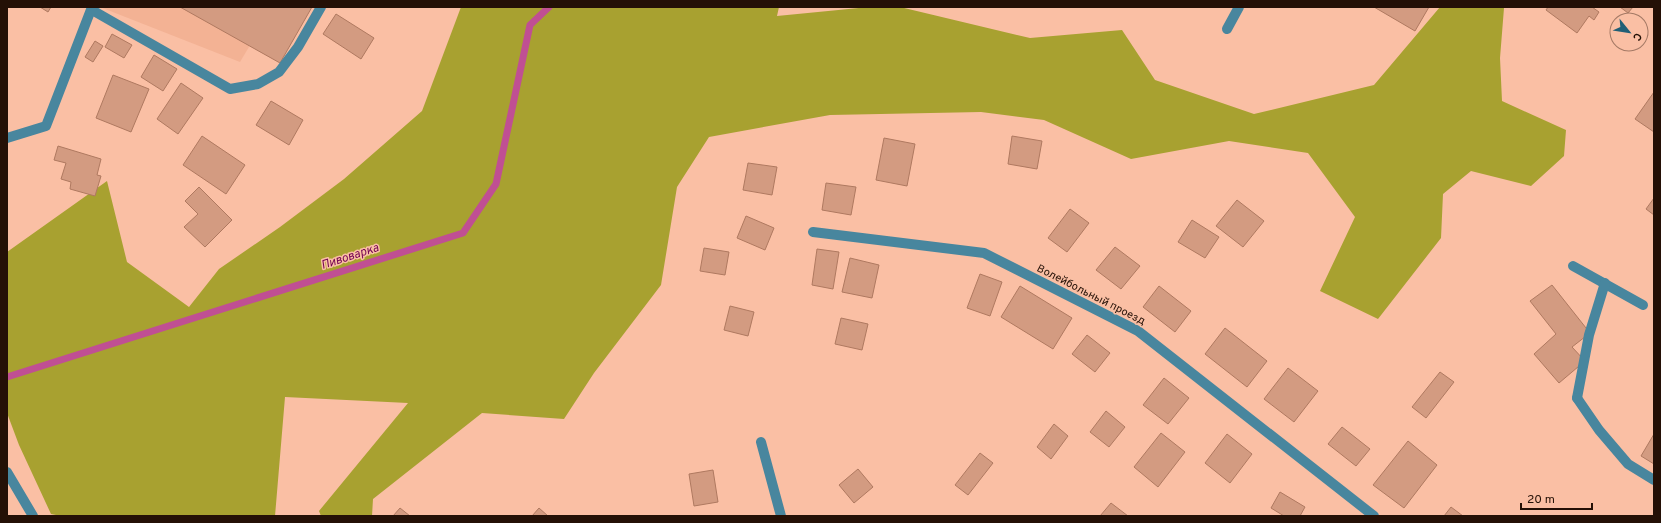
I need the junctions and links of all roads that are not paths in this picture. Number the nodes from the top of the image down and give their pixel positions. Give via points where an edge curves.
1 (321, 7) edge
2 (1239, 7) edge
3 (92, 8) edge
4 (1227, 30) dead end
5 (7, 138) edge
6 (813, 232) dead end
7 (1573, 266) dead end
8 (1605, 283) junction
9 (1643, 305) dead end
10 (761, 442) dead end
11 (7, 472) edge
12 (1654, 480) edge
13 (33, 516) edge
14 (781, 516) edge
15 (1374, 516) edge

1 - 3 street via 298,47 279,72 258,84 230,89
2 - 4 street
3 - 5 street via 46,126
6 - 15 street, Волейбольный проезд via 984,253 1131,327
7 - 8 street
8 - 9 street
8 - 12 street via 1589,335 1577,398 1599,430 1628,464
10 - 14 street
11 - 13 street

